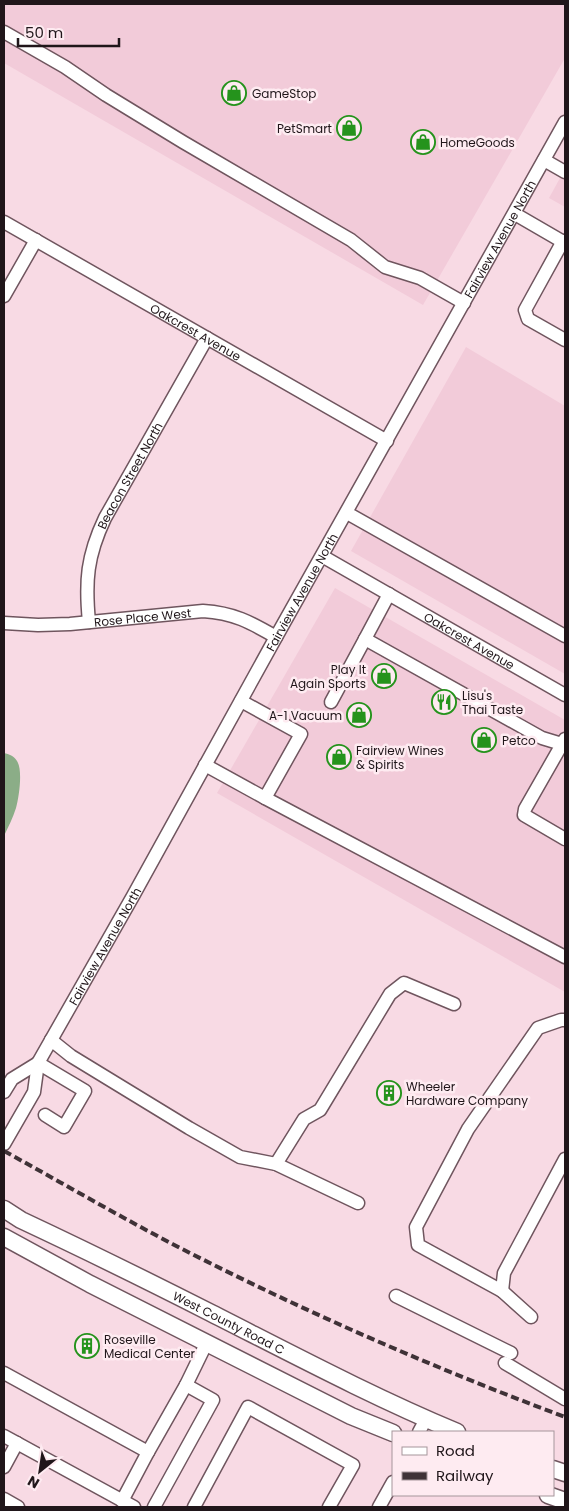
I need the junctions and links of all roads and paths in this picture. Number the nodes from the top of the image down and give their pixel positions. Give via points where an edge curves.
1 (4, 32) edge
2 (565, 122) edge
3 (544, 160) junction
4 (565, 172) edge
5 (514, 214) junction
6 (4, 222) edge
7 (36, 240) junction
8 (564, 242) edge
9 (4, 296) edge
10 (464, 303) junction
11 (207, 338) junction
12 (565, 340) edge
13 (387, 441) junction
14 (346, 513) junction
15 (322, 556) junction
16 (388, 594) junction
17 (88, 622) junction
18 (4, 623) edge
19 (565, 636) edge
20 (276, 637) junction
21 (366, 638) junction
22 (565, 695) edge
23 (241, 701) junction
24 (331, 702) dead end
25 (564, 743) edge
26 (206, 765) junction
27 (265, 798) junction
28 (565, 839) edge
29 (565, 957) edge
30 (454, 1004) dead end
31 (565, 1020) edge
32 (51, 1040) junction
33 (38, 1063) junction
34 (4, 1092) edge
35 (45, 1115) dead end
36 (4, 1144) edge
37 (565, 1159) edge
38 (276, 1164) junction
39 (358, 1203) dead end
40 (4, 1209) edge
41 (4, 1237) edge
42 (502, 1291) junction
43 (396, 1296) dead end
44 (531, 1317) dead end
45 (206, 1344) junction
46 (4, 1372) edge
47 (186, 1385) junction
48 (565, 1399) edge
49 (422, 1426) edge
50 (451, 1431) edge
51 (392, 1432) edge
52 (4, 1436) edge
53 (17, 1443) junction
54 (148, 1452) junction
55 (4, 1467) edge
56 (392, 1484) edge
57 (551, 1496) edge
58 (4, 1499) edge
59 (122, 1500) junction
60 (565, 1501) edge
61 (18, 1507) edge
62 (134, 1507) edge
63 (154, 1507) edge
64 (194, 1507) edge
65 (329, 1507) edge
66 (379, 1507) edge

1 - 10 street via 351,240 385,266 420,278
2 - 3 street, Fairview Avenue North
3 - 4 street
3 - 5 street, Fairview Avenue North
5 - 8 street
5 - 10 street, Fairview Avenue North
6 - 7 street, Oakcrest Avenue
7 - 9 street
7 - 11 street, Oakcrest Avenue
8 - 12 street via 525,310 528,319
10 - 13 street, Fairview Avenue North
11 - 13 street, Oakcrest Avenue
11 - 17 street, Beacon Street North via 96,538 86,582
13 - 14 street, Fairview Avenue North
14 - 15 street, Fairview Avenue North
14 - 19 street
15 - 16 street, Oakcrest Avenue
15 - 20 street, Fairview Avenue North
16 - 21 street
16 - 22 street, Oakcrest Avenue
17 - 18 street, Rose Place West
17 - 20 street, Rose Place West via 220,612 238,616
20 - 23 street, Fairview Avenue North
21 - 24 street
21 - 25 street via 542,738
23 - 26 street, Fairview Avenue North
23 - 27 street via 301,734
25 - 28 street via 524,815
26 - 27 street
26 - 32 street, Fairview Avenue North
27 - 29 street
30 - 38 street via 404,983 390,994 320,1110 304,1119
31 - 42 street via 538,1028 468,1129 416,1227 418,1245
32 - 33 street, Fairview Avenue North
32 - 38 street via 71,1056 240,1157
33 - 34 street via 12,1078
33 - 35 street via 85,1091 64,1127
33 - 36 street, Fairview Avenue North via 34,1092
37 - 42 street via 504,1273
38 - 39 street
40 - 49 main road, West County Road C via 280,1348
41 - 45 main road
42 - 44 street
43 - 48 street via 508,1358
45 - 47 street
45 - 51 main road via 351,1416
46 - 54 street
47 - 54 street
47 - 63 street via 213,1400
49 - 50 main road, West County Road C
52 - 53 street
53 - 55 street
53 - 59 street
54 - 59 street
56 - 66 street
57 - 60 main road
58 - 61 street
59 - 62 street
64 - 65 street via 248,1407 353,1466

